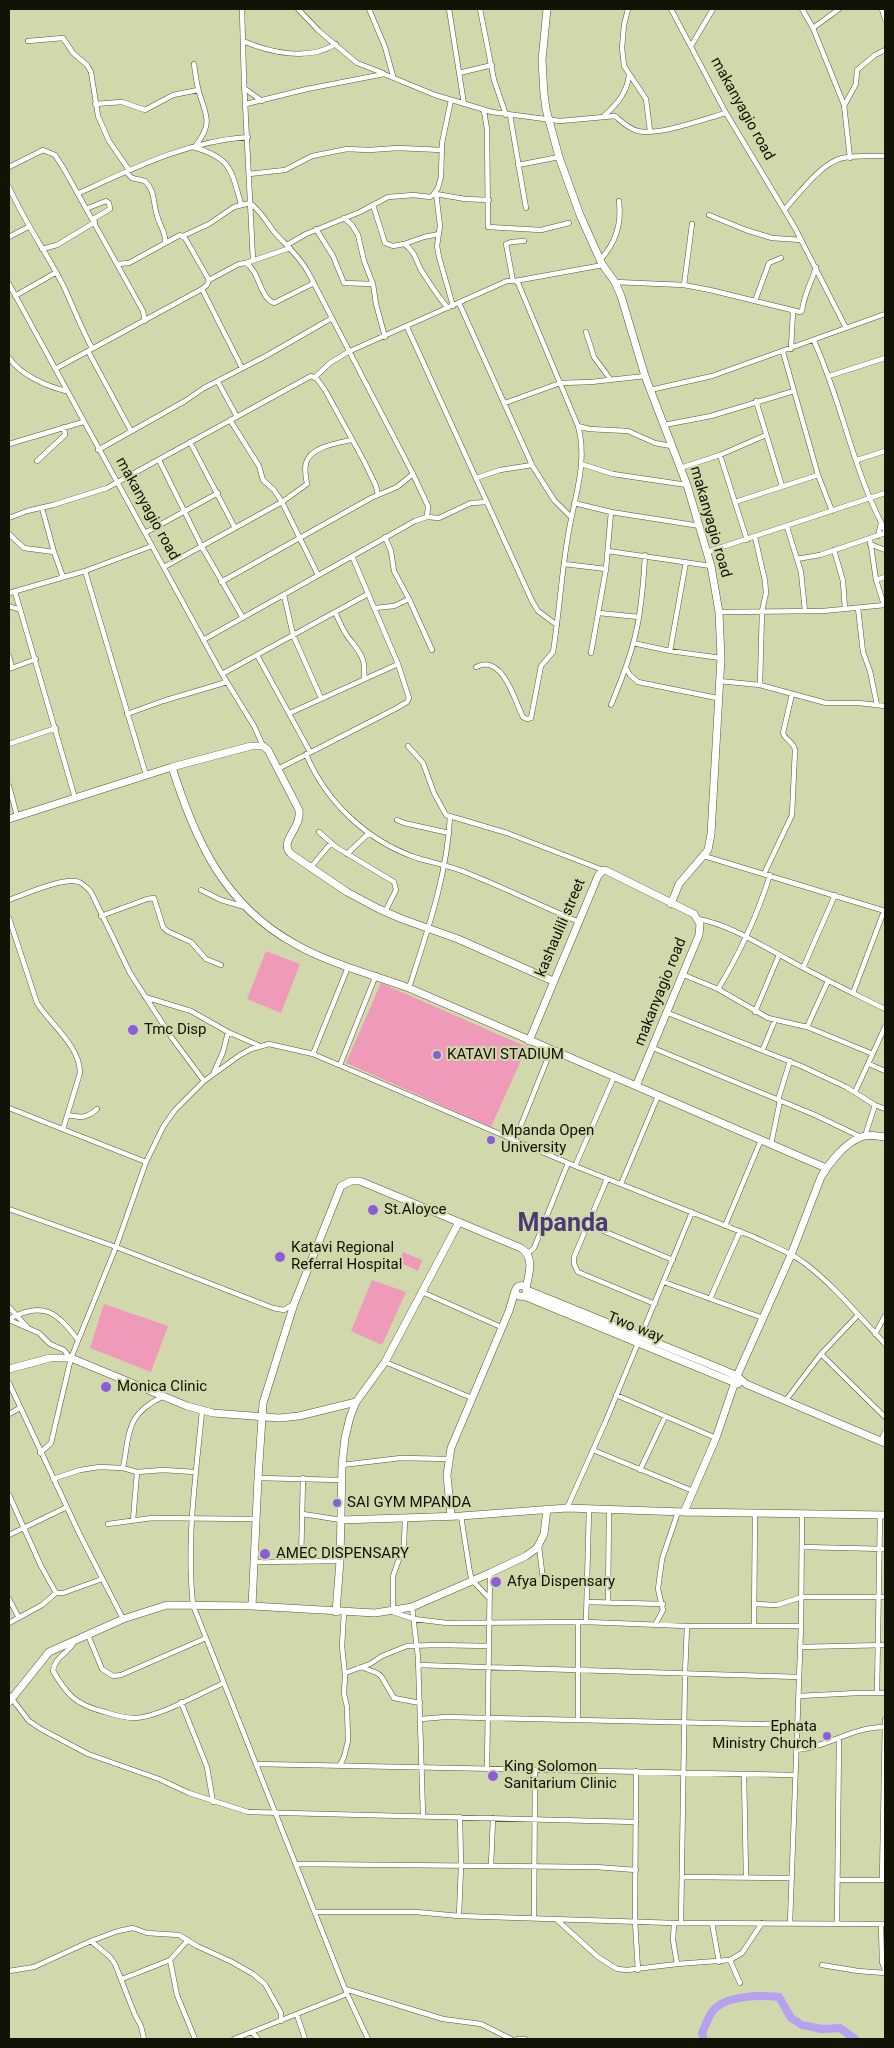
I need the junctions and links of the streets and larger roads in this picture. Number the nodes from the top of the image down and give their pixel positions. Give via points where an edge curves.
1 (242, 9) edge
2 (298, 9) edge
3 (369, 9) edge
4 (449, 9) edge
5 (480, 9) edge
6 (547, 9) edge
7 (628, 9) edge
8 (671, 9) edge
9 (713, 9) edge
10 (802, 9) edge
11 (840, 9) edge
12 (882, 9) edge
13 (885, 19) edge
14 (813, 28) junction
15 (28, 41) dead end
16 (244, 41) junction
17 (336, 44) junction
18 (691, 46) junction
19 (885, 50) edge
20 (194, 64) dead end
21 (492, 65) junction
22 (459, 73) junction
23 (384, 74) junction
24 (629, 75) junction
25 (393, 76) junction
26 (244, 88) junction
27 (198, 90) junction
28 (451, 100) junction
29 (262, 101) junction
30 (95, 104) junction
31 (246, 104) junction
32 (464, 104) junction
33 (844, 106) junction
34 (484, 110) junction
35 (726, 113) junction
36 (508, 115) junction
37 (602, 116) junction
38 (548, 120) junction
39 (650, 131) junction
40 (248, 137) junction
41 (194, 146) junction
42 (442, 150) junction
43 (885, 156) edge
44 (559, 157) junction
45 (850, 158) junction
46 (518, 165) junction
47 (9, 167) edge
48 (127, 171) junction
49 (249, 174) junction
50 (9, 187) edge
51 (79, 193) junction
52 (436, 193) junction
53 (489, 200) junction
54 (619, 201) dead end
55 (250, 203) junction
56 (241, 204) junction
57 (373, 205) junction
58 (88, 208) junction
59 (526, 208) dead end
60 (784, 210) junction
61 (709, 215) dead end
62 (344, 218) junction
63 (94, 221) junction
64 (570, 223) dead end
65 (692, 224) dead end
66 (28, 227) junction
67 (316, 230) junction
68 (439, 234) junction
69 (183, 236) junction
70 (9, 237) edge
71 (801, 240) junction
72 (524, 241) dead end
73 (165, 242) junction
74 (404, 244) junction
75 (288, 246) junction
76 (42, 249) junction
77 (781, 258) dead end
78 (253, 260) junction
79 (601, 262) junction
80 (129, 263) junction
81 (246, 263) junction
82 (117, 264) junction
83 (816, 268) junction
84 (55, 273) junction
85 (122, 274) junction
86 (209, 280) junction
87 (514, 281) junction
88 (615, 282) junction
89 (314, 283) junction
90 (9, 284) edge
91 (373, 284) junction
92 (684, 285) junction
93 (202, 289) junction
94 (15, 296) junction
95 (755, 301) junction
96 (460, 303) junction
97 (450, 307) junction
98 (143, 311) junction
99 (793, 311) junction
100 (885, 314) edge
101 (154, 316) junction
102 (332, 318) junction
103 (145, 320) junction
104 (407, 327) junction
105 (846, 328) junction
106 (586, 332) dead end
107 (385, 337) junction
108 (814, 341) junction
109 (791, 349) junction
110 (90, 350) junction
111 (348, 352) junction
112 (783, 352) junction
113 (9, 358) edge
114 (885, 358) edge
115 (242, 368) junction
116 (54, 369) junction
117 (645, 376) junction
118 (829, 376) junction
119 (315, 377) junction
120 (611, 380) junction
121 (218, 382) junction
122 (560, 383) junction
123 (650, 390) junction
124 (66, 391) junction
125 (794, 391) junction
126 (756, 401) junction
127 (504, 403) junction
128 (237, 417) junction
129 (230, 420) junction
130 (83, 422) junction
131 (664, 425) junction
132 (578, 426) junction
133 (64, 427) junction
134 (131, 431) junction
135 (766, 435) junction
136 (351, 440) junction
137 (190, 442) junction
138 (9, 444) edge
139 (671, 446) junction
140 (98, 450) junction
141 (885, 451) edge
142 (720, 454) junction
143 (159, 460) junction
144 (857, 460) junction
145 (37, 461) dead end
146 (581, 464) junction
147 (532, 465) junction
148 (680, 468) junction
149 (413, 474) junction
150 (818, 475) junction
151 (476, 478) junction
152 (117, 483) junction
153 (687, 485) junction
154 (782, 486) junction
155 (218, 493) junction
156 (885, 493) edge
157 (378, 495) junction
158 (871, 499) junction
159 (282, 502) junction
160 (486, 502) junction
161 (735, 502) junction
162 (574, 503) junction
163 (42, 508) junction
164 (832, 511) junction
165 (184, 512) junction
166 (611, 512) junction
167 (427, 517) junction
168 (571, 517) junction
169 (9, 518) edge
170 (881, 523) junction
171 (700, 526) junction
172 (787, 527) junction
173 (235, 528) junction
174 (885, 532) edge
175 (145, 533) junction
176 (9, 534) edge
177 (878, 536) junction
178 (755, 537) junction
179 (301, 538) junction
180 (385, 538) junction
181 (747, 540) junction
182 (870, 541) junction
183 (152, 546) junction
184 (202, 547) junction
185 (834, 550) junction
186 (885, 550) edge
187 (608, 551) junction
188 (54, 552) junction
189 (707, 552) junction
190 (645, 555) junction
191 (352, 556) junction
192 (797, 559) junction
193 (686, 562) junction
194 (564, 564) junction
195 (164, 566) junction
196 (711, 566) junction
197 (606, 570) junction
198 (85, 571) junction
199 (318, 575) junction
200 (63, 577) junction
201 (885, 577) edge
202 (876, 580) junction
203 (221, 582) junction
204 (15, 592) junction
205 (9, 594) edge
206 (284, 594) junction
207 (368, 594) junction
208 (881, 596) junction
209 (410, 599) junction
210 (877, 605) junction
211 (885, 605) edge
212 (9, 606) edge
213 (375, 608) junction
214 (858, 608) junction
215 (845, 609) junction
216 (20, 610) junction
217 (762, 611) junction
218 (805, 611) junction
219 (335, 612) junction
220 (719, 612) junction
221 (599, 613) junction
222 (639, 617) junction
223 (243, 618) junction
224 (557, 625) junction
225 (293, 634) junction
226 (204, 640) junction
227 (633, 643) junction
228 (432, 650) dead end
229 (670, 651) junction
230 (591, 653) dead end
231 (257, 655) junction
232 (9, 656) edge
233 (721, 658) junction
234 (36, 659) junction
235 (398, 664) junction
236 (476, 666) dead end
237 (626, 668) junction
238 (11, 669) edge
239 (222, 674) junction
240 (364, 679) junction
241 (719, 680) junction
242 (227, 682) junction
243 (760, 685) junction
244 (792, 694) junction
245 (321, 698) junction
246 (718, 698) junction
247 (610, 705) dead end
248 (877, 705) junction
249 (885, 706) edge
250 (290, 713) junction
251 (127, 714) junction
252 (56, 728) junction
253 (257, 732) junction
254 (9, 744) edge
255 (251, 746) junction
256 (263, 746) junction
257 (408, 746) dead end
258 (308, 753) junction
259 (172, 767) junction
260 (278, 770) junction
261 (146, 775) junction
262 (9, 786) edge
263 (76, 798) junction
264 (17, 816) junction
265 (450, 817) junction
266 (9, 819) edge
267 (397, 820) dead end
268 (319, 832) dead end
269 (369, 833) junction
270 (449, 833) junction
271 (331, 843) junction
272 (347, 854) junction
273 (704, 856) junction
274 (445, 865) junction
275 (311, 867) junction
276 (603, 870) junction
277 (764, 874) junction
278 (770, 875) junction
279 (201, 890) dead end
280 (835, 895) junction
281 (9, 900) edge
282 (671, 904) junction
283 (246, 908) junction
284 (884, 911) edge
285 (385, 912) junction
286 (102, 916) junction
287 (9, 918) edge
288 (698, 919) junction
289 (579, 922) junction
290 (428, 928) junction
291 (747, 937) junction
292 (779, 955) junction
293 (221, 965) dead end
294 (348, 967) junction
295 (803, 968) junction
296 (376, 975) junction
297 (684, 976) junction
298 (553, 981) junction
299 (828, 981) junction
300 (409, 988) junction
301 (718, 990) junction
302 (853, 993) junction
303 (145, 997) junction
304 (885, 1009) edge
305 (755, 1012) junction
306 (668, 1013) junction
307 (775, 1020) junction
308 (807, 1028) junction
309 (885, 1028) edge
310 (228, 1032) junction
311 (529, 1041) junction
312 (260, 1046) junction
313 (653, 1048) junction
314 (551, 1050) junction
315 (763, 1050) junction
316 (313, 1054) junction
317 (873, 1054) junction
318 (790, 1061) junction
319 (869, 1064) junction
320 (340, 1066) junction
321 (885, 1071) edge
322 (214, 1073) junction
323 (614, 1077) junction
324 (204, 1081) junction
325 (636, 1086) junction
326 (855, 1092) junction
327 (658, 1096) junction
328 (779, 1100) junction
329 (875, 1105) junction
330 (9, 1108) edge
331 (98, 1109) dead end
332 (885, 1109) edge
333 (68, 1115) junction
334 (63, 1129) junction
335 (863, 1136) junction
336 (885, 1137) edge
337 (515, 1140) junction
338 (761, 1140) junction
339 (771, 1144) junction
340 (146, 1162) junction
341 (568, 1163) junction
342 (575, 1166) junction
343 (826, 1168) junction
344 (607, 1179) junction
345 (621, 1184) junction
346 (9, 1208) edge
347 (692, 1212) junction
348 (459, 1222) junction
349 (589, 1225) junction
350 (725, 1226) junction
351 (740, 1232) junction
352 (116, 1247) junction
353 (528, 1253) junction
354 (791, 1255) junction
355 (673, 1260) junction
356 (530, 1268) junction
357 (528, 1280) junction
358 (664, 1282) junction
359 (516, 1289) junction
360 (422, 1292) junction
361 (524, 1293) junction
362 (538, 1294) junction
363 (710, 1299) junction
364 (294, 1304) junction
365 (655, 1304) junction
366 (9, 1307) edge
367 (280, 1310) junction
368 (509, 1311) junction
369 (858, 1315) junction
370 (16, 1316) junction
371 (885, 1316) edge
372 (764, 1318) junction
373 (9, 1320) edge
374 (288, 1320) junction
375 (501, 1327) junction
376 (29, 1329) junction
377 (876, 1334) junction
378 (642, 1336) junction
379 (78, 1340) junction
380 (638, 1344) junction
381 (885, 1344) edge
382 (821, 1354) junction
383 (70, 1358) junction
384 (386, 1362) junction
385 (9, 1369) edge
386 (737, 1376) junction
387 (9, 1383) edge
388 (735, 1384) junction
389 (746, 1384) junction
390 (616, 1395) junction
391 (164, 1396) junction
392 (472, 1398) junction
393 (786, 1400) junction
394 (356, 1402) junction
395 (341, 1406) junction
396 (20, 1408) junction
397 (202, 1411) junction
398 (9, 1414) edge
399 (885, 1416) edge
400 (350, 1417) junction
401 (665, 1417) junction
402 (262, 1418) junction
403 (885, 1432) edge
404 (716, 1438) junction
405 (883, 1442) edge
406 (593, 1450) junction
407 (40, 1454) junction
408 (449, 1459) junction
409 (342, 1465) junction
410 (124, 1468) junction
411 (640, 1470) junction
412 (137, 1472) junction
413 (195, 1472) junction
414 (258, 1478) junction
415 (302, 1478) junction
416 (53, 1479) junction
417 (342, 1480) junction
418 (693, 1491) junction
419 (9, 1495) edge
420 (67, 1507) junction
421 (567, 1508) junction
422 (547, 1509) junction
423 (589, 1509) junction
424 (608, 1509) junction
425 (681, 1512) junction
426 (755, 1512) junction
427 (303, 1514) junction
428 (802, 1514) junction
429 (883, 1515) edge
430 (451, 1516) junction
431 (461, 1516) junction
432 (405, 1518) junction
433 (192, 1519) junction
434 (257, 1519) junction
435 (132, 1520) junction
436 (341, 1520) junction
437 (108, 1524) dead end
438 (24, 1528) junction
439 (9, 1535) edge
440 (539, 1544) junction
441 (802, 1547) junction
442 (883, 1549) edge
443 (340, 1561) junction
444 (255, 1562) junction
445 (301, 1562) junction
446 (490, 1573) junction
447 (102, 1579) junction
448 (472, 1580) junction
449 (543, 1580) dead end
450 (56, 1593) junction
451 (488, 1597) junction
452 (802, 1597) junction
453 (879, 1597) junction
454 (885, 1597) edge
455 (9, 1599) edge
456 (587, 1602) junction
457 (608, 1602) junction
458 (663, 1604) junction
459 (754, 1604) junction
460 (193, 1605) junction
461 (252, 1606) junction
462 (412, 1607) junction
463 (340, 1612) junction
464 (393, 1612) junction
465 (19, 1618) junction
466 (124, 1619) junction
467 (414, 1620) junction
468 (489, 1622) junction
469 (578, 1622) junction
470 (586, 1622) junction
471 (9, 1623) edge
472 (655, 1625) junction
473 (687, 1626) junction
474 (754, 1626) junction
475 (801, 1626) junction
476 (88, 1634) junction
477 (206, 1638) junction
478 (74, 1640) junction
479 (417, 1644) junction
480 (878, 1645) junction
481 (885, 1645) edge
482 (489, 1646) junction
483 (800, 1647) junction
484 (418, 1665) junction
485 (361, 1667) junction
486 (489, 1669) junction
487 (577, 1671) junction
488 (345, 1673) junction
489 (685, 1674) junction
490 (799, 1677) junction
491 (224, 1683) junction
492 (877, 1693) junction
493 (885, 1693) edge
494 (799, 1696) junction
495 (10, 1698) edge
496 (181, 1702) junction
497 (420, 1703) junction
498 (421, 1718) junction
499 (488, 1718) junction
500 (578, 1720) junction
501 (885, 1720) edge
502 (684, 1722) junction
503 (798, 1725) junction
504 (885, 1728) edge
505 (839, 1738) junction
506 (796, 1750) junction
507 (257, 1764) junction
508 (340, 1765) junction
509 (422, 1767) junction
510 (487, 1768) junction
511 (535, 1770) junction
512 (636, 1771) junction
513 (684, 1771) junction
514 (744, 1774) junction
515 (794, 1775) junction
516 (884, 1794) edge
517 (212, 1802) junction
518 (276, 1814) junction
519 (423, 1816) junction
520 (460, 1817) junction
521 (493, 1818) junction
522 (535, 1819) junction
523 (636, 1822) junction
524 (884, 1835) edge
525 (296, 1864) junction
526 (461, 1866) junction
527 (491, 1866) junction
528 (535, 1866) junction
529 (636, 1870) junction
530 (746, 1876) junction
531 (682, 1877) junction
532 (791, 1878) junction
533 (838, 1880) junction
534 (884, 1880) edge
535 (315, 1912) junction
536 (458, 1916) junction
537 (534, 1918) junction
538 (556, 1919) junction
539 (635, 1921) junction
540 (674, 1923) junction
541 (681, 1923) junction
542 (712, 1923) junction
543 (762, 1923) junction
544 (790, 1923) junction
545 (837, 1924) junction
546 (883, 1924) edge
547 (188, 1940) junction
548 (91, 1941) junction
549 (170, 1960) junction
550 (730, 1960) junction
551 (719, 1962) junction
552 (677, 1964) junction
553 (822, 1965) dead end
554 (884, 1968) edge
555 (638, 1970) junction
556 (9, 1971) edge
557 (876, 1974) junction
558 (885, 1974) edge
559 (122, 1978) junction
560 (740, 1983) dead end
561 (346, 1991) junction
562 (297, 2015) junction
563 (281, 2021) junction
564 (252, 2032) junction
565 (144, 2039) edge
566 (195, 2039) edge
567 (234, 2039) edge
568 (258, 2039) edge
569 (305, 2039) edge
570 (368, 2039) edge
571 (511, 2039) edge
572 (518, 2039) edge
573 (525, 2039) edge

1 - 16 street
2 - 17 street
3 - 25 street
4 - 22 street
5 - 21 street
6 - 38 street, makanyagio road via 542,60
7 - 24 street via 622,48 624,66
8 - 18 street, makanyagio road
9 - 18 street
10 - 14 street
11 - 14 street
12 - 13 street
14 - 33 street
15 - 30 street via 63,38 72,53 91,72
16 - 17 street via 268,50 287,52 321,51
16 - 26 street
17 - 23 street via 357,63
18 - 35 street, makanyagio road
19 - 33 street via 856,70 856,84
20 - 27 street
21 - 22 street
21 - 36 street via 497,90
22 - 32 street
23 - 25 street
23 - 29 street
24 - 37 street via 626,90
24 - 39 street via 646,99
25 - 28 street
26 - 29 street
26 - 31 street
27 - 30 street via 173,95 145,110 122,102
27 - 41 street via 208,120 206,130
28 - 32 street
28 - 42 street
29 - 31 street
30 - 48 street via 104,130
31 - 40 street
32 - 34 street
33 - 45 street
34 - 36 street
34 - 53 street
35 - 39 street via 676,128
35 - 60 street, makanyagio road
36 - 38 street
36 - 46 street
37 - 38 street via 574,121
37 - 39 street via 615,116 631,129
38 - 44 street, makanyagio road
40 - 41 street
40 - 49 street
41 - 48 street
41 - 56 street via 210,152 228,166
42 - 49 street via 346,150 312,156 285,170
42 - 52 street via 441,177
43 - 45 street
44 - 46 street
44 - 79 street, makanyagio road
45 - 60 street via 835,161 819,172
46 - 59 street
47 - 51 street via 37,151 48,151 55,155
48 - 51 street
48 - 73 street via 132,178 145,180 151,188 157,215 166,233
49 - 55 street
50 - 66 street
51 - 58 street
52 - 53 street
52 - 57 street via 388,197
52 - 68 street
53 - 64 street via 487,225 491,228 541,230
54 - 79 street via 617,236
55 - 56 street
55 - 75 street
55 - 78 street
56 - 69 street
57 - 62 street
57 - 74 street via 385,244
58 - 63 street
58 - 63 street via 106,201 109,203 110,209
60 - 71 street, makanyagio road
61 - 71 street via 772,238
62 - 67 street
62 - 91 street via 358,235
63 - 76 street via 57,245
63 - 82 street
65 - 92 street
66 - 70 street
66 - 76 street
67 - 75 street
67 - 91 street via 333,256 344,283
68 - 74 street
68 - 97 street via 439,257
69 - 73 street
69 - 86 street
71 - 83 street, makanyagio road
72 - 87 street via 506,244
73 - 80 street
74 - 97 street via 414,254 437,296
75 - 78 street
75 - 89 street
76 - 84 street
77 - 95 street via 768,265
78 - 81 street
79 - 87 street
79 - 88 street, makanyagio road
80 - 82 street
80 - 85 street
81 - 86 street
81 - 89 street via 256,273 268,299 274,303
82 - 85 street
83 - 99 street via 811,287 804,295 802,311
83 - 105 street, makanyagio road
84 - 94 street
84 - 110 street
85 - 98 street
86 - 93 street
87 - 96 street
87 - 122 street
88 - 92 street
88 - 117 street, makanyagio road
89 - 102 street
90 - 94 street, makanyagio road
91 - 107 street
92 - 95 street
93 - 101 street
93 - 115 street
94 - 116 street, makanyagio road
95 - 99 street
96 - 97 street
96 - 127 street
97 - 104 street
98 - 101 street
98 - 103 street
99 - 109 street
100 - 105 street
101 - 103 street
102 - 111 street
102 - 115 street
103 - 110 street
104 - 107 street
104 - 151 street
105 - 108 street
106 - 120 street via 594,358
107 - 111 street
108 - 109 street
108 - 118 street
109 - 112 street
110 - 116 street
110 - 134 street
111 - 119 street
111 - 149 street
112 - 123 street via 712,376
112 - 125 street
113 - 124 street via 21,372
114 - 118 street
115 - 121 street
116 - 124 street, makanyagio road
117 - 120 street
117 - 123 street, makanyagio road
118 - 144 street
119 - 128 street via 303,379
119 - 136 street
120 - 122 street
121 - 128 street
121 - 134 street
122 - 127 street
122 - 132 street
123 - 131 street, makanyagio road
124 - 130 street, makanyagio road
125 - 126 street
125 - 150 street
126 - 131 street via 711,416
126 - 135 street
127 - 147 street
128 - 129 street
129 - 137 street
129 - 159 street via 259,466 263,480
130 - 133 street
130 - 140 street, makanyagio road
131 - 139 street, makanyagio road
132 - 139 street via 628,431
132 - 146 street via 582,439
133 - 138 street
133 - 145 street via 65,435
134 - 140 street
135 - 142 street
135 - 154 street
136 - 157 street
136 - 159 street via 329,445 312,455 305,464 307,485
137 - 143 street
137 - 155 street
139 - 148 street, makanyagio road
140 - 152 street, makanyagio road
141 - 144 street
142 - 148 street
142 - 161 street
143 - 152 street
143 - 165 street
144 - 158 street
146 - 153 street via 613,474
146 - 162 street
147 - 151 street
147 - 168 street via 554,500
148 - 153 street, makanyagio road
149 - 157 street via 397,487
149 - 167 street via 428,506
150 - 154 street
150 - 164 street
151 - 160 street
152 - 163 street
152 - 175 street, makanyagio road
153 - 171 street, makanyagio road
154 - 161 street
155 - 165 street
155 - 173 street
156 - 158 street
157 - 179 street
158 - 164 street
158 - 170 street
159 - 173 street
159 - 179 street
160 - 167 street via 471,503 439,518
160 - 224 street via 532,601 538,611
161 - 181 street
162 - 166 street
162 - 168 street
163 - 169 street
163 - 188 street
164 - 172 street
165 - 175 street
165 - 184 street
166 - 171 street
166 - 187 street
167 - 180 street
168 - 194 street
170 - 174 street
170 - 177 street
171 - 189 street, makanyagio road
172 - 178 street
172 - 192 street
173 - 184 street
174 - 177 street
175 - 183 street, makanyagio road
176 - 188 street via 26,549
177 - 182 street
178 - 181 street
178 - 217 street via 766,581
179 - 199 street
179 - 203 street
180 - 191 street
180 - 209 street via 394,572
181 - 189 street
182 - 185 street
182 - 186 street
182 - 202 street
183 - 195 street, makanyagio road
183 - 198 street
184 - 195 street
184 - 203 street
185 - 192 street
185 - 215 street via 843,581
187 - 190 street
187 - 197 street
188 - 200 street
189 - 196 street, makanyagio road
190 - 193 street
190 - 222 street
191 - 199 street
191 - 207 street
192 - 218 street
193 - 196 street
193 - 229 street
194 - 197 street
194 - 224 street
195 - 226 street, makanyagio road
196 - 220 street, makanyagio road
197 - 221 street
198 - 200 street
198 - 251 street
199 - 206 street
200 - 204 street
201 - 202 street
202 - 208 street
203 - 223 street
204 - 205 street
204 - 216 street
206 - 223 street
206 - 225 street
207 - 213 street
207 - 219 street
208 - 210 street
208 - 211 street
209 - 213 street via 394,606
209 - 228 street
210 - 211 street
210 - 214 street
212 - 216 street
213 - 235 street
214 - 215 street
214 - 248 street via 863,652
215 - 218 street
216 - 234 street
217 - 218 street
217 - 220 street
217 - 243 street
219 - 225 street
219 - 240 street via 347,636 360,651
220 - 233 street, makanyagio road
221 - 222 street
221 - 230 street
222 - 227 street
223 - 226 street
224 - 236 street via 553,652 541,666 531,718 523,717 512,690 497,669 491,665
225 - 231 street
225 - 245 street
226 - 239 street, makanyagio road
227 - 229 street
227 - 237 street
229 - 233 street
231 - 239 street
231 - 250 street
232 - 238 street
233 - 241 street, makanyagio road
234 - 238 street
234 - 252 street
235 - 240 street
235 - 258 street via 408,693 407,702
237 - 246 street via 638,682
237 - 247 street
239 - 242 street, makanyagio road
240 - 245 street
241 - 243 street
241 - 246 street, makanyagio road
242 - 251 street
242 - 253 street, makanyagio road
243 - 244 street
244 - 248 street via 826,703
244 - 277 street via 783,733 796,750 792,816
245 - 250 street
246 - 273 street, makanyagio road via 711,834
248 - 249 street
250 - 258 street
251 - 261 street
252 - 254 street
252 - 263 street
253 - 255 street
253 - 256 street, makanyagio road
255 - 256 street
255 - 259 street
256 - 260 street
257 - 265 street via 423,763 435,796 442,804 442,812
258 - 260 street
258 - 269 street via 313,771 324,788 350,818
259 - 261 street
259 - 283 street via 203,850
260 - 275 street via 300,815 287,848
261 - 263 street
262 - 264 street
263 - 264 street
264 - 266 street
265 - 270 street
265 - 276 street via 507,833
267 - 270 street
268 - 271 street
269 - 272 street
269 - 274 street via 402,852
270 - 274 street
271 - 272 street
271 - 275 street
272 - 285 street via 394,882 396,890
273 - 277 street
273 - 282 street, makanyagio road via 679,884
274 - 289 street
274 - 290 street
275 - 285 street via 347,892
276 - 282 street, kashaulili street
276 - 289 street, kashaulili street
277 - 278 street
278 - 280 street
278 - 291 street
279 - 283 street
280 - 284 street
280 - 295 street
281 - 286 street via 62,883 79,882 91,892
282 - 288 street
283 - 294 street via 297,945
284 - 302 street
285 - 290 street
286 - 293 street via 154,898 163,927 195,945 206,960
286 - 303 street
287 - 333 street via 37,1004 80,1064
288 - 291 street
288 - 297 street, makanyagio road via 701,929
289 - 298 street, kashaulili street
290 - 298 street
290 - 300 street
291 - 292 street
291 - 301 street
292 - 295 street
292 - 305 street
294 - 296 street
294 - 316 street
295 - 299 street
296 - 300 street
296 - 320 street
297 - 301 street
297 - 306 street, makanyagio road
298 - 311 street, kashaulili street
299 - 302 street
299 - 308 street
300 - 311 street
301 - 305 street
302 - 304 street
303 - 310 street via 191,1011
303 - 324 street
305 - 307 street
306 - 313 street, makanyagio road
306 - 315 street
307 - 308 street
307 - 315 street
308 - 317 street
309 - 317 street
310 - 312 street
310 - 322 street
311 - 314 street
312 - 316 street via 284,1046
312 - 322 street
313 - 325 street, makanyagio road
313 - 328 street
314 - 323 street
314 - 337 street
315 - 318 street
316 - 320 street
317 - 319 street
318 - 326 street
318 - 328 street
319 - 321 street
319 - 326 street
320 - 337 street
322 - 324 street
323 - 325 street
323 - 342 street
324 - 340 street via 175,1110
325 - 327 street
326 - 329 street
327 - 338 street
327 - 345 street
328 - 335 street
328 - 339 street
329 - 332 street
329 - 335 street
330 - 334 street
331 - 333 street via 82,1118
333 - 334 street
334 - 340 street
335 - 336 street
335 - 343 street via 849,1144
337 - 341 street
338 - 339 street
338 - 350 street
339 - 343 street
340 - 352 street
341 - 342 street
341 - 353 street via 534,1248
342 - 344 street
343 - 354 street
344 - 345 street
344 - 349 street
345 - 347 street
346 - 352 street
347 - 350 street
347 - 355 street
348 - 353 street
348 - 360 street
348 - 364 street via 360,1181 350,1181 341,1186
349 - 355 street
349 - 365 street via 574,1257 578,1272
350 - 351 street
351 - 354 street
351 - 363 street
352 - 367 street
352 - 379 street
353 - 356 street
354 - 369 street via 811,1269
354 - 372 street
355 - 358 street
356 - 357 street
356 - 359 street
357 - 361 street
357 - 362 street
358 - 363 street
358 - 365 street
359 - 361 street via 516,1295
359 - 368 street
360 - 375 street
360 - 384 street
361 - 362 street
361 - 368 street
361 - 380 street, Two way
362 - 378 street
363 - 372 street
364 - 367 street
364 - 374 street
365 - 378 street
366 - 370 street
367 - 374 street
368 - 375 street
369 - 377 street
369 - 382 street
370 - 373 street
370 - 376 street
370 - 379 street via 28,1312 56,1314
371 - 377 street
372 - 386 street
373 - 376 street
374 - 402 street via 266,1393
375 - 392 street
376 - 383 street via 64,1350
377 - 381 street
378 - 380 street
378 - 386 street
379 - 383 street
380 - 388 street, Two way
380 - 390 street
382 - 393 street
382 - 399 street
383 - 385 street via 50,1358
383 - 391 street
383 - 407 street via 54,1435
384 - 392 street
384 - 394 street
386 - 388 street
386 - 389 street
387 - 396 street
388 - 389 street
388 - 404 street
389 - 393 street
390 - 401 street
390 - 406 street
391 - 397 street
391 - 410 street via 150,1402 132,1422
392 - 408 street
393 - 405 street
394 - 395 street
394 - 400 street
395 - 400 street
395 - 402 street via 299,1416
396 - 398 street
396 - 407 street
397 - 402 street
397 - 413 street
400 - 409 street
401 - 404 street
401 - 411 street
402 - 414 street
403 - 405 street
404 - 418 street
406 - 411 street
406 - 421 street
407 - 416 street
408 - 409 street via 401,1458
408 - 430 street
409 - 417 street
410 - 412 street
410 - 416 street via 90,1469
411 - 418 street
412 - 413 street
412 - 435 street
413 - 433 street
414 - 415 street
414 - 434 street
415 - 417 street
415 - 427 street
416 - 420 street
417 - 436 street
418 - 425 street
419 - 438 street
420 - 438 street
420 - 447 street
421 - 422 street
421 - 423 street
422 - 431 street
422 - 440 street via 544,1534
423 - 424 street
423 - 456 street
424 - 425 street
424 - 457 street
425 - 426 street
425 - 458 street via 662,1559 658,1589
426 - 428 street
426 - 459 street
427 - 436 street
427 - 445 street
428 - 429 street
428 - 441 street
429 - 442 street
430 - 431 street
430 - 432 street
431 - 448 street
432 - 436 street
432 - 464 street via 404,1546 393,1576
433 - 434 street
433 - 435 street
433 - 460 street via 190,1572
434 - 444 street
435 - 437 street
436 - 443 street
438 - 439 street
438 - 450 street
440 - 446 street via 526,1556
440 - 449 street
441 - 442 street
441 - 452 street
442 - 453 street
443 - 445 street
443 - 463 street
444 - 445 street
444 - 461 street
446 - 448 street
446 - 451 street
447 - 450 street
447 - 466 street
448 - 451 street
448 - 462 street
450 - 465 street
451 - 468 street
452 - 453 street
452 - 459 street via 777,1605
452 - 475 street
453 - 454 street
453 - 480 street
455 - 465 street
456 - 457 street
456 - 470 street
457 - 458 street
458 - 472 street via 662,1615
459 - 474 street
460 - 461 street
460 - 466 street via 167,1605
460 - 477 street
461 - 463 street
462 - 464 street
462 - 467 street
463 - 464 street
463 - 488 street
464 - 467 street
465 - 471 street
466 - 476 street
467 - 468 street
467 - 479 street
468 - 469 street
468 - 482 street
469 - 470 street
469 - 487 street
470 - 472 street
472 - 473 street
473 - 474 street
473 - 489 street
474 - 475 street
475 - 483 street
476 - 477 street via 102,1669 113,1676
476 - 478 street
477 - 491 street
478 - 495 street via 49,1652
478 - 496 street via 56,1660 53,1669 72,1698 99,1711 128,1718 151,1714
479 - 482 street
479 - 484 street
479 - 485 street via 401,1647
480 - 481 street
480 - 483 street
480 - 492 street
482 - 486 street
483 - 490 street
484 - 486 street
484 - 497 street
485 - 488 street
485 - 497 street via 377,1673 394,1698
486 - 487 street
486 - 499 street
487 - 489 street
487 - 500 street
488 - 508 street via 348,1741
489 - 490 street
489 - 502 street
490 - 494 street
491 - 496 street
491 - 507 street
492 - 493 street
492 - 494 street
494 - 503 street
495 - 517 street via 40,1729 80,1750
496 - 517 street via 207,1766
497 - 498 street
498 - 499 street
498 - 509 street
499 - 500 street
499 - 510 street
500 - 502 street
501 - 504 street
502 - 503 street
502 - 513 street
503 - 506 street
504 - 505 street via 861,1729
504 - 516 street
505 - 506 street via 814,1748
505 - 533 street
506 - 515 street
507 - 508 street
507 - 518 street
508 - 509 street
509 - 510 street
509 - 519 street
510 - 511 street
511 - 512 street
511 - 522 street
512 - 513 street
512 - 523 street
513 - 514 street
513 - 531 street
514 - 515 street
514 - 530 street
515 - 532 street
516 - 524 street
517 - 518 street via 248,1812
518 - 519 street
518 - 525 street
519 - 520 street
520 - 521 street
520 - 526 street
521 - 522 street
521 - 527 street
522 - 523 street
522 - 528 street
523 - 529 street
524 - 534 street
525 - 526 street
525 - 535 street
526 - 527 street
526 - 536 street
527 - 528 street
528 - 529 street
528 - 537 street
529 - 539 street
530 - 531 street
530 - 532 street
531 - 541 street
532 - 544 street
533 - 534 street
533 - 545 street
535 - 536 street via 416,1912
535 - 561 street
536 - 537 street
537 - 538 street
538 - 539 street
538 - 555 street via 612,1966
539 - 540 street
539 - 555 street
540 - 541 street
540 - 552 street
541 - 542 street
542 - 543 street
542 - 551 street
543 - 544 street
543 - 550 street via 742,1953
544 - 545 street
545 - 546 street
546 - 554 street
547 - 548 street via 179,1935 147,1933 133,1928
547 - 549 street
547 - 563 street via 232,1962 265,1984 281,2013
548 - 556 street via 34,1967
548 - 559 street via 110,1957
549 - 559 street
549 - 566 street via 177,1994
550 - 551 street
550 - 560 street
551 - 552 street
552 - 555 street
553 - 557 street
554 - 557 street
557 - 558 street
559 - 565 street
561 - 562 street
561 - 570 street
561 - 571 street via 443,2019 481,2024
562 - 563 street
562 - 569 street
563 - 564 street
564 - 567 street
564 - 568 street
572 - 573 street

